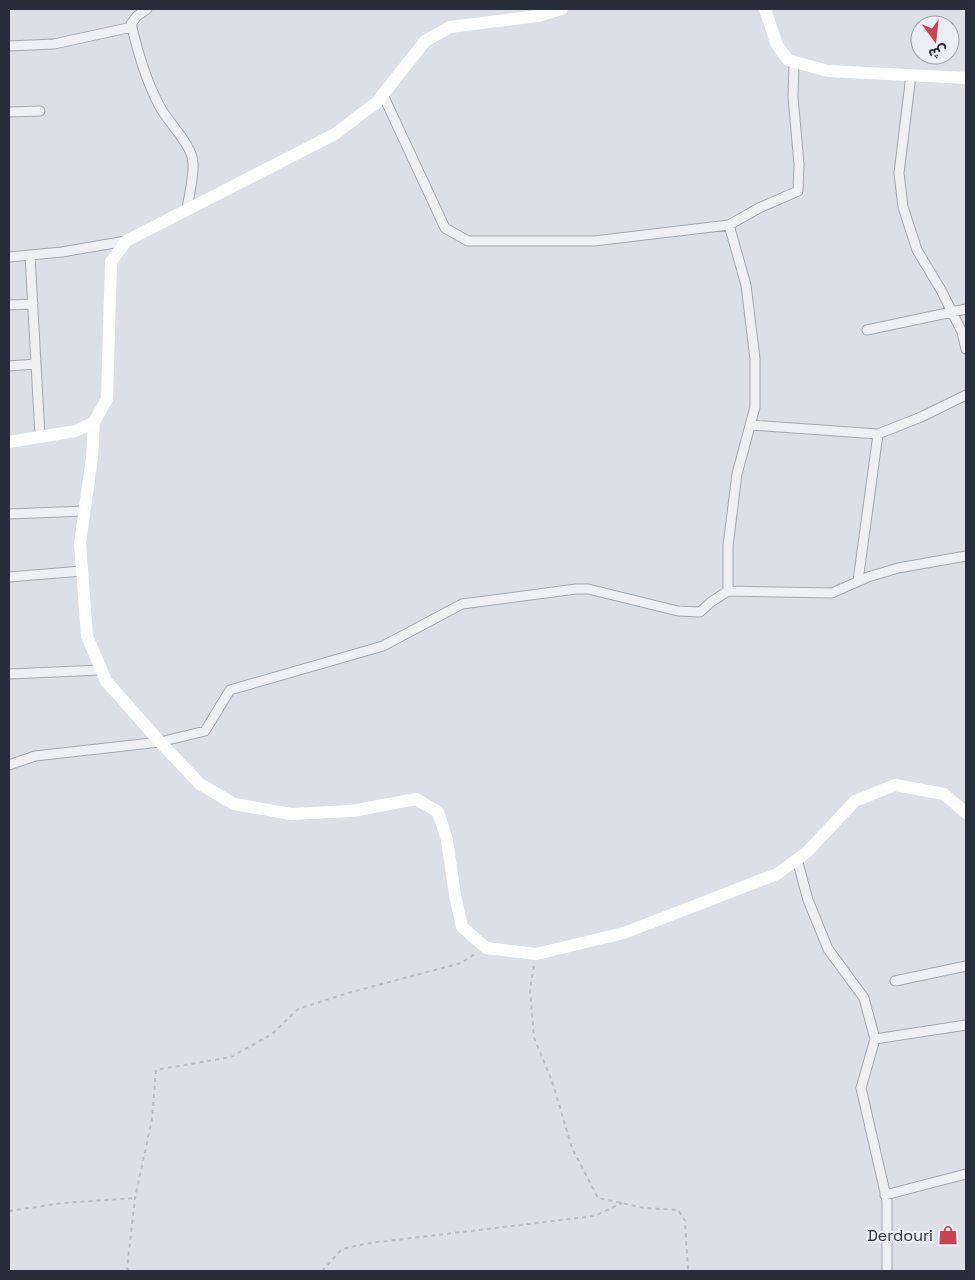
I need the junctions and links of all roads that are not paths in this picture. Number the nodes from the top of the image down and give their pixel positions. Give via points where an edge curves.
1 (147, 9) edge
2 (562, 9) edge
3 (765, 9) edge
4 (132, 27) junction
5 (9, 46) edge
6 (794, 62) junction
7 (912, 75) junction
8 (966, 78) edge
9 (383, 95) junction
10 (40, 111) dead end
11 (9, 112) edge
12 (187, 209) junction
13 (729, 225) junction
14 (126, 241) junction
15 (30, 256) junction
16 (9, 258) edge
17 (32, 304) junction
18 (9, 305) edge
19 (966, 308) edge
20 (952, 312) junction
21 (866, 330) dead end
22 (966, 349) edge
23 (36, 364) junction
24 (9, 366) edge
25 (966, 395) edge
26 (94, 422) junction
27 (750, 424) junction
28 (878, 434) junction
29 (40, 436) junction
30 (9, 442) edge
31 (85, 510) junction
32 (9, 514) edge
33 (966, 556) edge
34 (82, 571) junction
35 (9, 577) edge
36 (858, 581) junction
37 (728, 591) junction
38 (101, 670) junction
39 (9, 674) edge
40 (160, 742) junction
41 (9, 765) edge
42 (966, 813) edge
43 (797, 859) junction
44 (966, 966) edge
45 (895, 982) dead end
46 (966, 1026) edge
47 (875, 1039) junction
48 (966, 1174) edge
49 (885, 1195) junction
50 (887, 1271) edge

1 - 4 street via 136,16
2 - 9 street via 538,16 450,27 425,41
3 - 6 street via 776,45 788,60
4 - 5 street via 54,44
4 - 12 street via 139,58 160,107 194,162
6 - 7 street via 828,71
6 - 13 street via 798,191
7 - 8 street
7 - 20 street via 899,173 903,207 917,250
9 - 12 street via 335,134
9 - 13 street via 446,228 468,241 594,241
10 - 11 street
12 - 14 street
13 - 27 street via 746,284 755,359 755,407
14 - 15 street
14 - 26 street via 110,262 107,398
15 - 16 street
15 - 17 street
17 - 18 street
17 - 23 street
19 - 20 street
20 - 21 street
20 - 22 street
23 - 24 street
23 - 29 street
25 - 28 street
26 - 29 street via 76,431
26 - 31 street
27 - 28 street
27 - 37 street via 737,474 728,546
28 - 36 street
29 - 30 street
31 - 32 street
31 - 34 street via 80,543
33 - 36 street via 898,568
34 - 35 street
34 - 38 street via 88,636
36 - 37 street via 832,593
37 - 40 street via 700,612 678,612 588,589 462,604 383,646 230,690 205,731
38 - 39 street
38 - 40 street via 106,681
40 - 41 street via 35,756
40 - 43 street via 200,784 234,804 291,814 352,811 416,799 438,812 447,840 462,927 486,948 536,954 624,933 777,874
42 - 43 street via 944,794 895,785 855,801
43 - 47 street via 808,900 828,949 864,998
44 - 45 street
46 - 47 street
47 - 49 street via 860,1088
48 - 49 street
49 - 50 street

